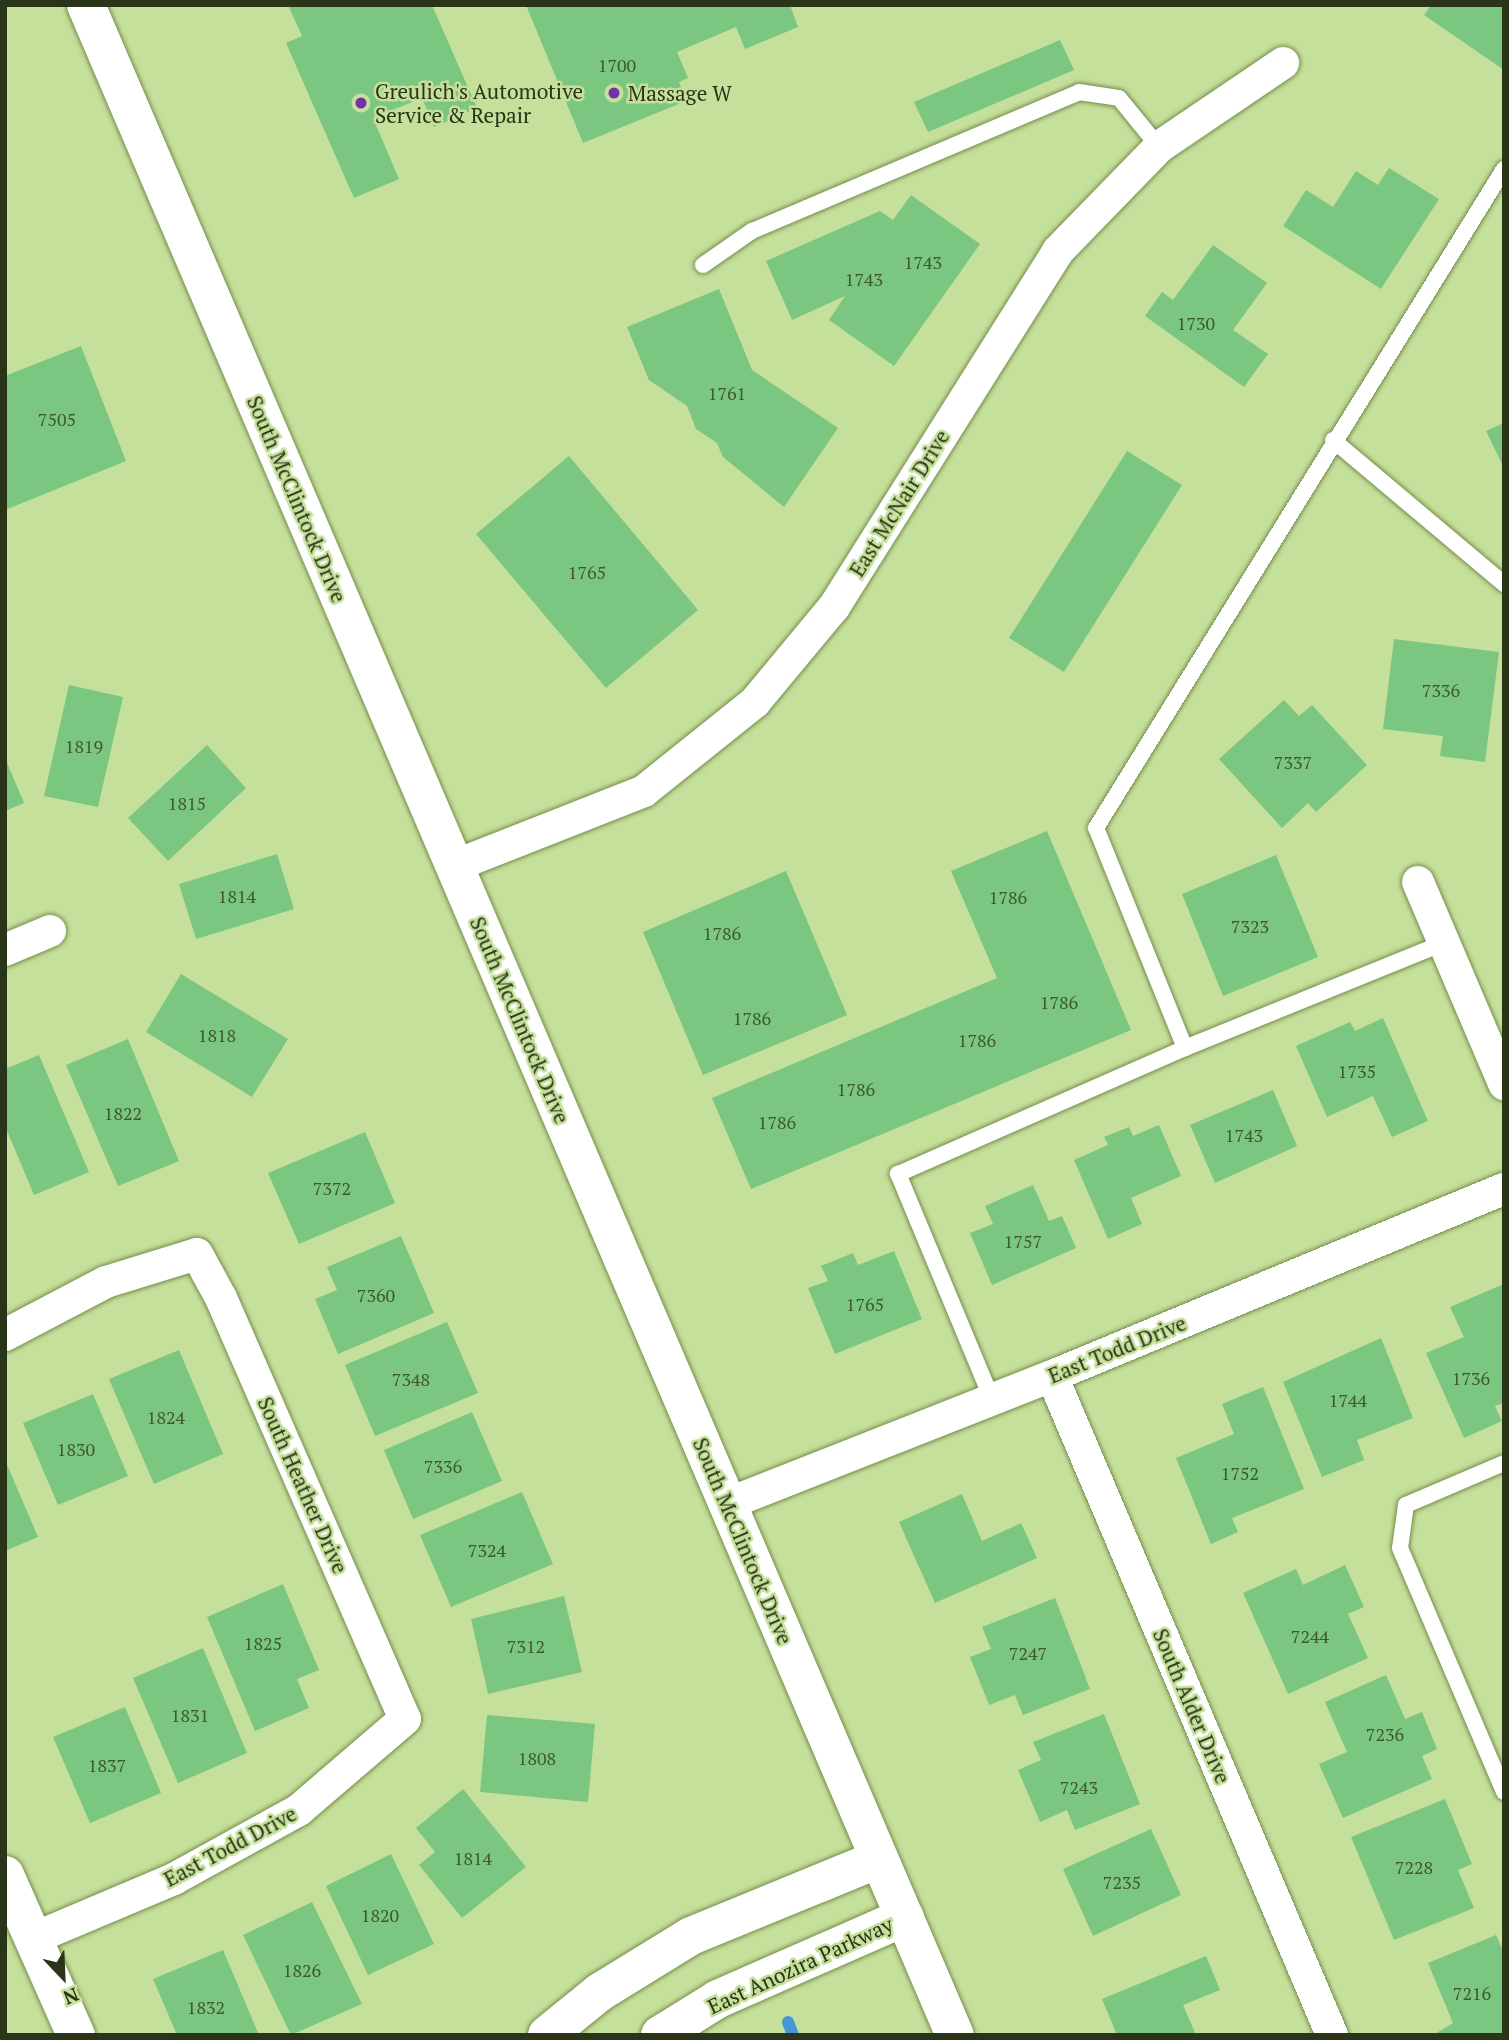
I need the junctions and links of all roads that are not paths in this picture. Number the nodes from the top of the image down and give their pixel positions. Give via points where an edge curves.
1 (86, 5) edge
2 (1283, 63) dead end
3 (1159, 147) junction
4 (1504, 169) edge
5 (703, 265) dead end
6 (1333, 440) junction
7 (1504, 584) edge
8 (454, 866) junction
9 (1418, 882) dead end
10 (50, 931) dead end
11 (1444, 943) junction
12 (5, 950) edge
13 (1185, 1048) junction
14 (1504, 1084) edge
15 (1504, 1189) edge
16 (5, 1335) edge
17 (1052, 1376) junction
18 (991, 1398) junction
19 (1504, 1463) edge
20 (727, 1504) junction
21 (405, 1719) joint
22 (1504, 1792) edge
23 (879, 1859) junction
24 (5, 1875) edge
25 (905, 1917) junction
26 (34, 1938) junction
27 (76, 2035) edge
28 (547, 2035) edge
29 (660, 2035) edge
30 (955, 2035) edge
31 (1332, 2035) edge

1 - 8 main road, South McClintock Drive
2 - 3 street, East McNair Drive
3 - 5 lane via 1119,98 1079,92 752,231
3 - 8 street, East McNair Drive via 1058,251 834,607 755,702 644,791
4 - 6 lane
6 - 7 lane
6 - 13 lane via 1096,828
8 - 20 main road, South McClintock Drive
9 - 11 street
10 - 12 street
11 - 13 lane
11 - 14 street
13 - 18 lane via 898,1174
15 - 17 street, East Todd Drive
16 - 21 street, South Heather Drive via 106,1282 197,1254 221,1298
17 - 18 street, East Todd Drive
17 - 31 street, South Alder Drive
18 - 20 street, East Todd Drive
19 - 22 lane via 1406,1505 1400,1548
20 - 23 main road, South McClintock Drive
21 - 26 street, East Todd Drive via 299,1811 173,1879
23 - 25 main road, South McClintock Drive
23 - 28 main road via 691,1936 600,1992
24 - 26 main road
25 - 29 main road, East Anozira Parkway via 719,1999
25 - 30 main road, South McClintock Drive
26 - 27 main road

